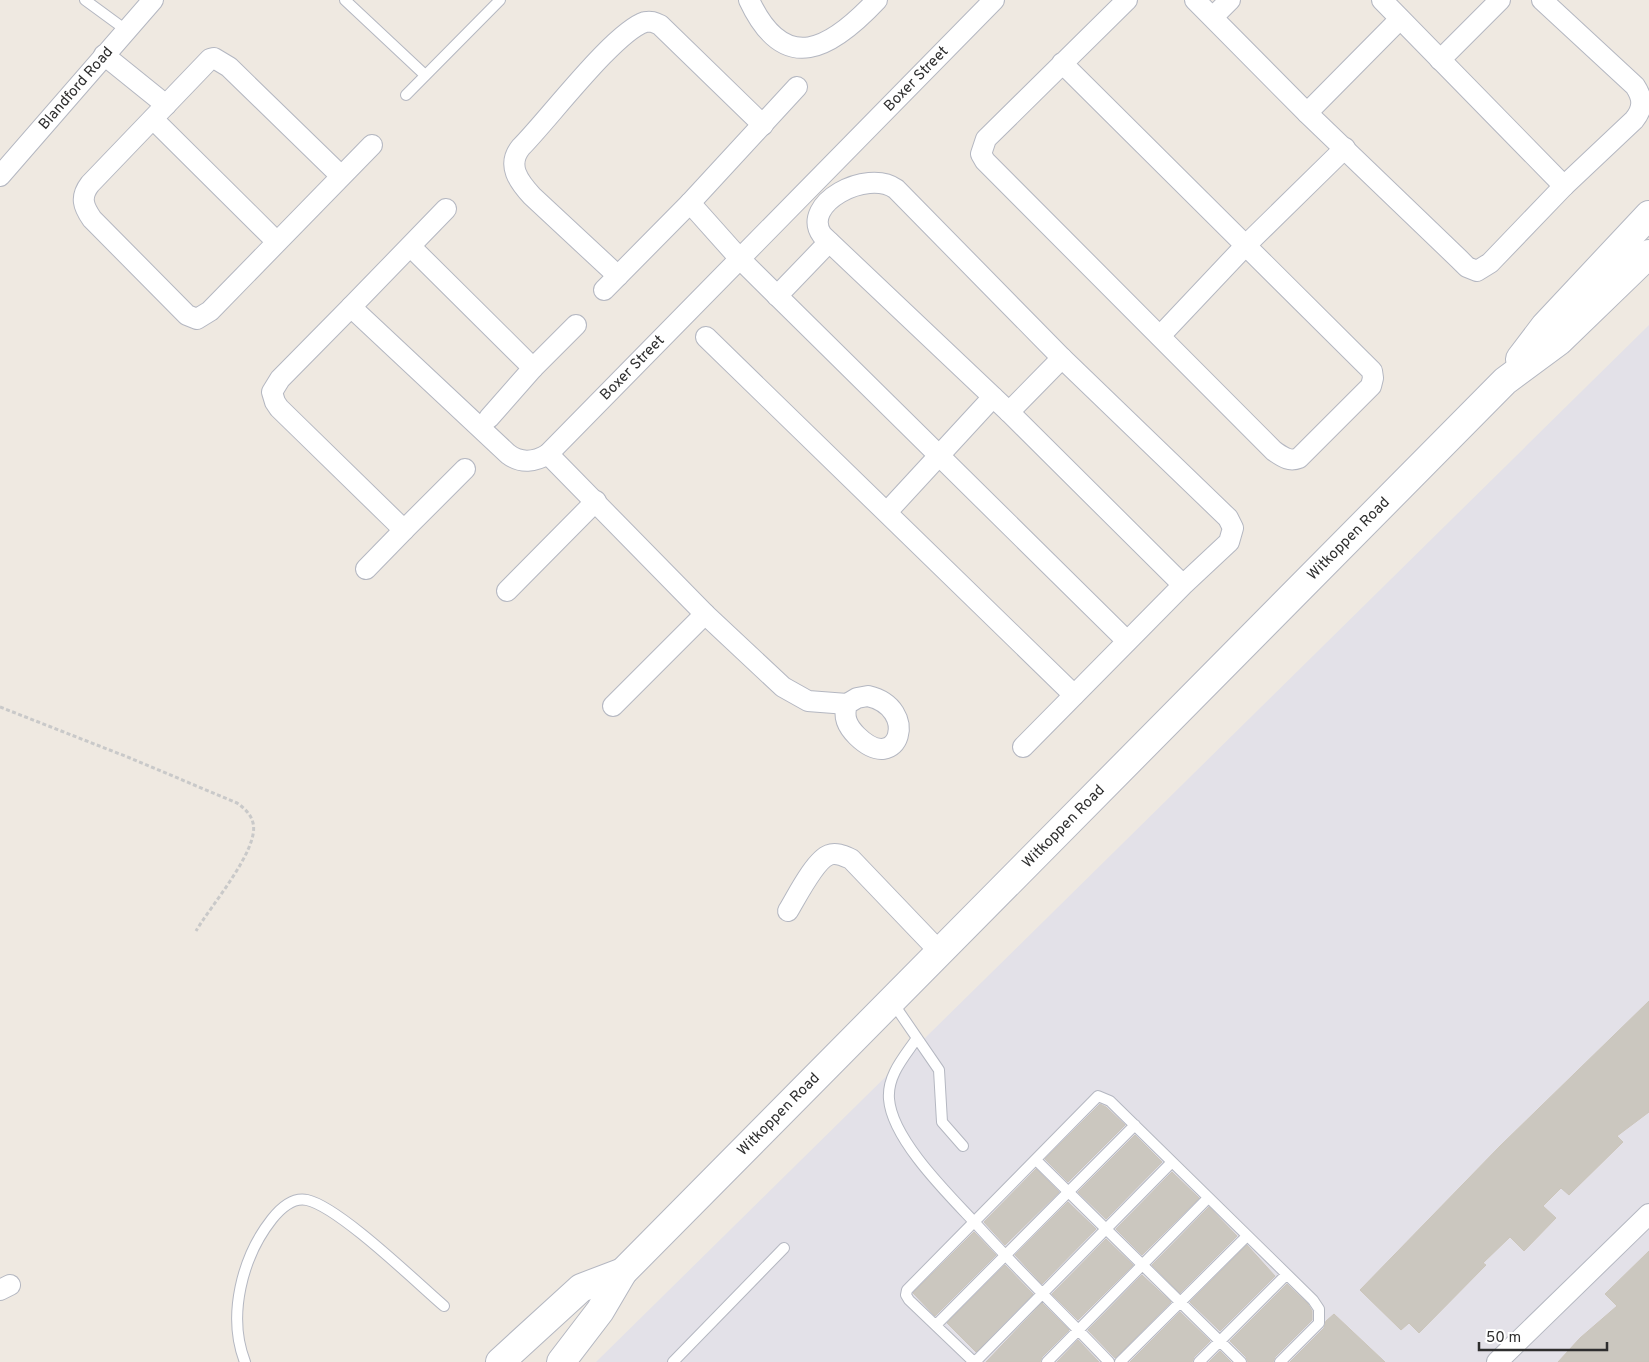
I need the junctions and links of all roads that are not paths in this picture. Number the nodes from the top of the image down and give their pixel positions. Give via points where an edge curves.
1 (85, 0) edge
2 (153, 0) edge
3 (345, 0) edge
4 (500, 0) edge
5 (749, 0) edge
6 (877, 0) edge
7 (994, 0) edge
8 (1127, 0) edge
9 (1195, 0) edge
10 (1230, 0) edge
11 (1382, 0) edge
12 (1500, 0) edge
13 (1542, 0) edge
14 (1213, 17) junction
15 (1400, 19) junction
16 (126, 30) junction
17 (104, 55) junction
18 (1440, 60) junction
19 (1062, 63) junction
20 (425, 75) junction
21 (797, 87) dead end
22 (406, 95) dead end
23 (160, 112) junction
24 (1307, 112) junction
25 (764, 124) junction
26 (372, 146) dead end
27 (1345, 148) junction
28 (0, 176) edge
29 (341, 176) junction
30 (1564, 186) junction
31 (690, 203) junction
32 (446, 209) dead end
33 (1649, 215) edge
34 (276, 242) junction
35 (829, 242) junction
36 (1245, 246) junction
37 (411, 248) junction
38 (1649, 254) edge
39 (740, 259) junction
40 (778, 296) junction
41 (351, 307) junction
42 (576, 325) dead end
43 (1160, 336) junction
44 (706, 337) dead end
45 (1062, 358) junction
46 (533, 368) junction
47 (1505, 381) junction
48 (993, 397) junction
49 (1009, 412) junction
50 (489, 418) dead end
51 (548, 454) junction
52 (938, 455) junction
53 (465, 469) dead end
54 (596, 501) junction
55 (887, 512) junction
56 (404, 530) junction
57 (366, 569) dead end
58 (1183, 585) junction
59 (507, 591) dead end
60 (705, 614) junction
61 (1127, 641) junction
62 (1074, 695) junction
63 (847, 704) dead end
64 (613, 706) dead end
65 (1023, 747) dead end
66 (788, 912) dead end
67 (940, 951) junction
68 (891, 1000) junction
69 (917, 1038) junction
70 (1135, 1125) junction
71 (963, 1146) dead end
72 (1036, 1160) junction
73 (1172, 1162) junction
74 (1068, 1192) junction
75 (1208, 1198) junction
76 (1649, 1214) edge
77 (975, 1223) junction
78 (1105, 1228) junction
79 (1246, 1237) junction
80 (784, 1248) dead end
81 (1005, 1256) junction
82 (1142, 1265) junction
83 (623, 1272) junction
84 (1286, 1275) junction
85 (1042, 1293) junction
86 (1181, 1302) junction
87 (444, 1306) dead end
88 (936, 1325) junction
89 (1078, 1330) junction
90 (1220, 1341) junction
91 (245, 1362) edge
92 (500, 1362) edge
93 (561, 1362) edge
94 (673, 1362) edge
95 (974, 1362) edge
96 (1047, 1362) edge
97 (1109, 1362) edge
98 (1120, 1362) edge
99 (1199, 1362) edge
100 (1241, 1362) edge
101 (1280, 1362) edge
102 (1497, 1362) edge

1 - 16 lane
2 - 16 street, Blandford Road
3 - 20 lane
4 - 20 lane
5 - 6 street via 758,20 771,36 803,48 817,46 837,36
7 - 39 street, Boxer Street
8 - 19 street
9 - 14 street
10 - 14 street
11 - 15 street
12 - 18 street
13 - 30 street via 1634,86 1642,103 1639,115
14 - 24 street
15 - 18 street
15 - 24 street
16 - 17 street, Blandford Road
17 - 23 street
17 - 28 street, Blandford Road
18 - 30 street
19 - 36 street
19 - 43 street via 986,139 981,154
20 - 22 lane
21 - 25 street
23 - 29 street via 210,59 218,59
23 - 34 street
23 - 34 street via 90,184 83,202 92,219 193,319 205,316
24 - 27 street
25 - 31 street
25 - 31 street via 660,24 651,21 642,23 617,41 515,156 514,166 520,183 611,283
26 - 29 street
27 - 30 street via 1468,268 1477,271 1490,263
27 - 36 street
29 - 34 street
31 - 39 street
32 - 37 street
33 - 47 main road, Witkoppen Road via 1544,326
35 - 40 street
35 - 45 street via 818,229 817,216 840,192 858,184 889,184
35 - 48 street
36 - 43 street
36 - 43 street via 1369,367 1373,378 1368,390 1299,458 1287,459 1274,451
37 - 41 street
37 - 46 street
38 - 47 main road, Witkoppen Road via 1589,315
39 - 40 street
39 - 51 street, Boxer Street
40 - 52 street
41 - 51 street, Boxer Street via 508,454 519,461 534,460
41 - 56 street via 273,388 273,397 279,408
42 - 46 street
44 - 55 street
45 - 49 street
45 - 58 street via 1228,518 1233,528 1230,542
46 - 50 street
47 - 67 main road, Witkoppen Road
48 - 49 street
48 - 52 street
49 - 58 street
51 - 54 street
52 - 55 street
52 - 61 street
53 - 56 street
54 - 59 street
54 - 60 street
55 - 62 street
56 - 57 street
58 - 61 street
60 - 63 street via 795,695 808,701
60 - 64 street
61 - 62 street
62 - 65 street
66 - 67 street via 820,861 829,854 842,854 851,859
67 - 68 main road, Witkoppen Road
68 - 69 lane
68 - 83 main road, Witkoppen Road
69 - 71 lane via 940,1070 942,1122
69 - 77 lane via 892,1076 890,1108 923,1165
70 - 72 lane via 1110,1101 1098,1096
70 - 73 lane
70 - 74 lane
72 - 74 lane
72 - 77 lane
73 - 75 lane
73 - 78 lane
74 - 78 lane
74 - 81 lane
75 - 79 lane
75 - 82 lane
76 - 102 street
77 - 81 lane
77 - 88 lane via 907,1290 909,1300
78 - 82 lane
78 - 85 lane
79 - 84 lane
79 - 86 lane
80 - 94 lane
81 - 85 lane
81 - 88 lane
82 - 86 lane
82 - 89 lane
83 - 92 main road, Witkoppen Road via 581,1288
83 - 93 main road, Witkoppen Road via 600,1311
84 - 90 lane
84 - 101 lane via 1313,1300 1320,1316 1313,1329
85 - 89 lane
85 - 95 lane
86 - 90 lane
86 - 98 lane
87 - 91 lane via 322,1205 305,1199 290,1203 277,1212 248,1258 238,1311 241,1353
88 - 95 lane
89 - 96 lane
89 - 97 lane
90 - 99 lane
90 - 100 lane

